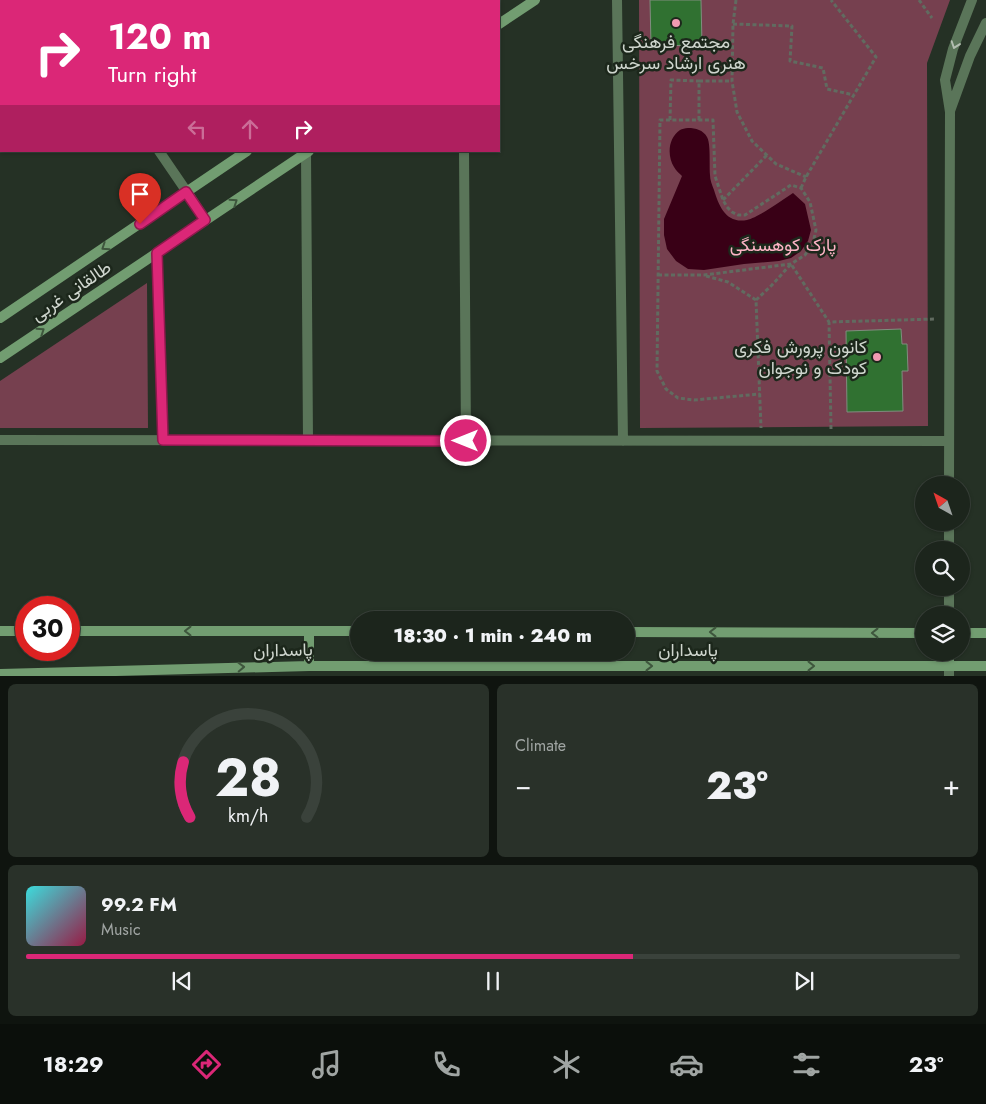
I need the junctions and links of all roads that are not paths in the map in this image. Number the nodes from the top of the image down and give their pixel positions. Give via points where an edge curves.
1 (535, 0) edge
2 (617, 0) edge
3 (972, 0) edge
4 (500, 23) edge
5 (986, 23) edge
6 (950, 112) junction
7 (160, 152) edge
8 (246, 152) edge
9 (307, 152) edge
10 (464, 152) edge
11 (186, 192) junction
12 (205, 220) junction
13 (157, 253) junction
14 (0, 318) edge
15 (0, 358) edge
16 (0, 440) edge
17 (163, 440) junction
18 (308, 441) junction
19 (466, 441) junction
20 (623, 441) junction
21 (949, 441) junction
22 (949, 476) edge
23 (0, 631) edge
24 (15, 631) edge
25 (80, 631) edge
26 (309, 631) junction
27 (350, 631) edge
28 (635, 632) edge
29 (915, 633) edge
30 (970, 633) edge
31 (986, 633) edge
32 (309, 666) junction
33 (986, 666) edge
34 (949, 671) edge
35 (0, 674) edge

1 - 4 main road
2 - 20 street
3 -> 6 street via 953,48 945,80
5 - 6 street
6 - 21 street
7 - 11 street
8 - 11 main road, طالقانی غربی
12 -> 9 main road, طالقانی غربی
9 - 18 street
10 - 19 street
11 - 12 main road
11 -> 14 main road, طالقانی غربی
12 - 13 main road, طالقانی غربی
15 -> 13 main road, طالقانی غربی
13 - 17 street
16 - 17 street
17 - 18 street
18 - 19 street
19 - 20 street
20 - 21 street
21 - 22 street
23 - 24 main road
26 -> 25 main road, پاسداران
26 - 27 main road, پاسداران
26 - 32 main road
29 -> 28 main road, پاسداران
30 - 31 main road
32 -> 34 main road, پاسداران
35 -> 32 main road, پاسداران
33 - 34 main road, پاسداران

